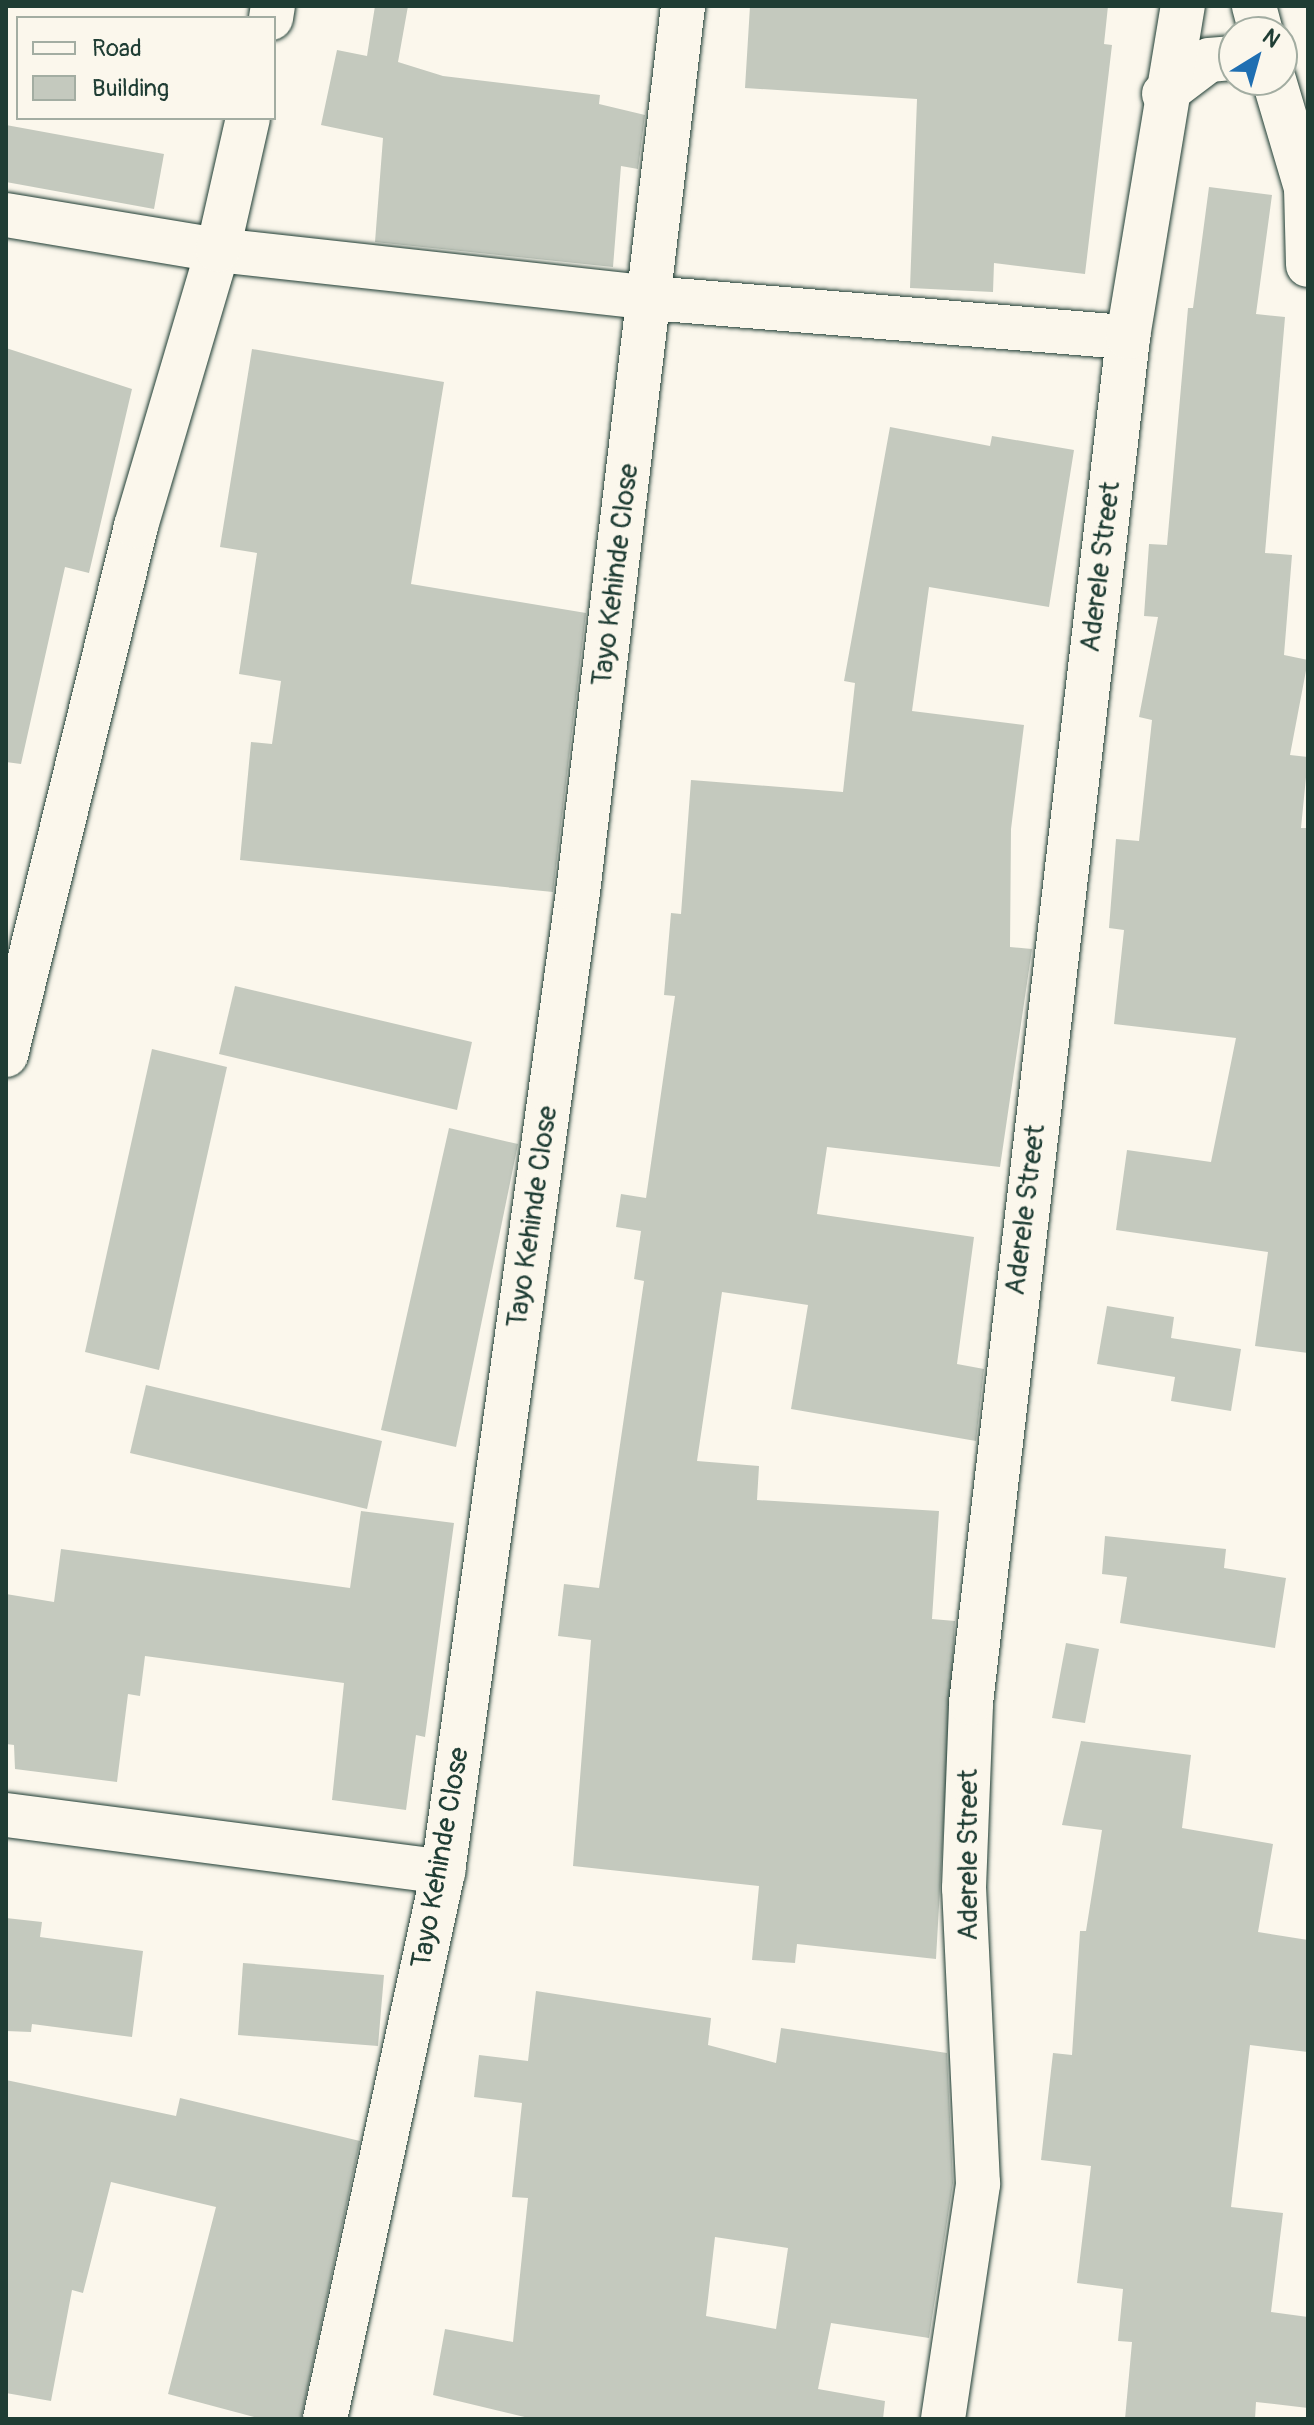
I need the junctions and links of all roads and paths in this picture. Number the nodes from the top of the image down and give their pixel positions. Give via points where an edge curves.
1 (683, 6) edge
2 (1183, 6) edge
3 (1218, 59) edge
4 (1164, 94) junction
5 (1276, 96) edge
6 (248, 120) edge
7 (6, 215) edge
8 (218, 250) junction
9 (1308, 265) edge
10 (650, 298) junction
11 (1128, 337) junction
12 (6, 1055) edge
13 (6, 1815) edge
14 (443, 1872) junction
15 (325, 2419) edge
16 (943, 2419) edge

1 - 10 street, Tayo Kehinde Close
2 - 4 street, Aderele Street
3 - 4 street via 1209,60
4 - 11 street, Aderele Street
5 - 9 street via 1306,188
6 - 8 street
7 - 8 street
8 - 10 street
8 - 12 street via 136,526
10 - 11 street
10 - 14 street, Tayo Kehinde Close via 578,892
11 - 16 street, Aderele Street via 971,1703 964,1888 978,2184
13 - 14 street
14 - 15 street, Tayo Kehinde Close

